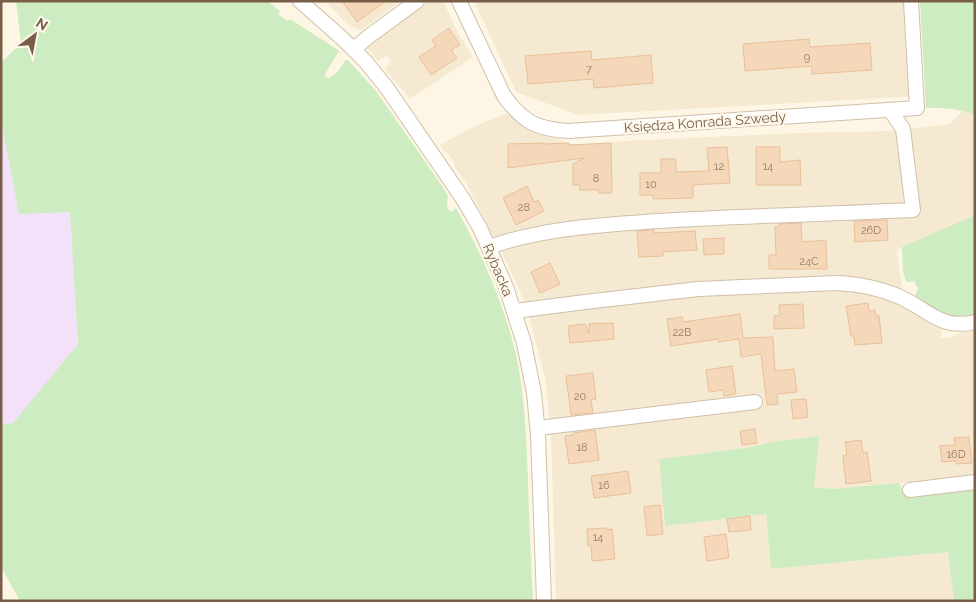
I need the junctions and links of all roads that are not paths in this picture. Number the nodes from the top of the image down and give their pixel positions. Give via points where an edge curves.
1 (300, 1) edge
2 (417, 1) edge
3 (459, 1) edge
4 (911, 1) edge
5 (354, 50) junction
6 (890, 110) junction
7 (489, 246) junction
8 (515, 311) junction
9 (975, 322) edge
10 (754, 402) dead end
11 (538, 428) junction
12 (975, 482) edge
13 (910, 490) dead end
14 (544, 601) edge

1 - 5 street, Rybacka
2 - 5 street
3 - 6 street, Księdza Konrada Szwedy via 513,109 538,126 553,130 568,132
4 - 6 street, Księdza Konrada Szwedy via 917,108
5 - 7 street, Rybacka via 383,82 430,149 463,198
6 - 7 street via 903,129 914,210 579,227
7 - 8 street, Rybacka
8 - 9 street via 698,289 836,282 885,291 945,322
8 - 11 street, Rybacka via 532,377
10 - 11 street
11 - 14 street, Rybacka
12 - 13 street

